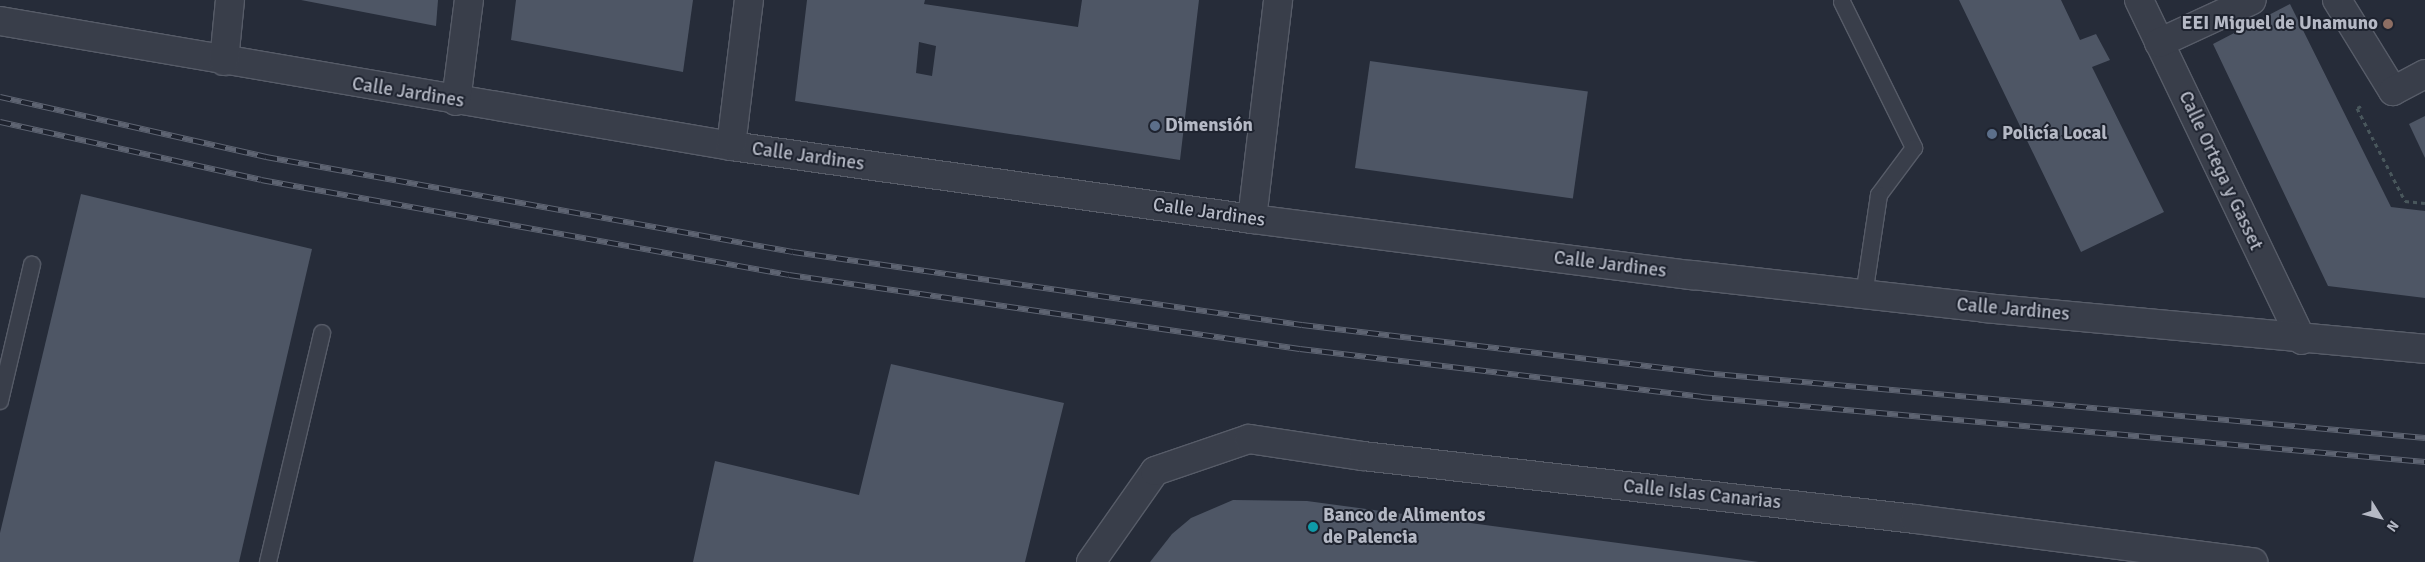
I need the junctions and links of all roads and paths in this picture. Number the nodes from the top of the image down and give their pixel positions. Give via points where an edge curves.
1 (230, 0) edge
2 (469, 0) edge
3 (749, 0) edge
4 (1278, 0) edge
5 (2139, 0) edge
6 (2252, 0) edge
7 (2337, 0) edge
8 (1842, 2) dead end
9 (0, 21) edge
10 (2159, 43) junction
11 (224, 61) junction
12 (2425, 74) edge
13 (2392, 91) junction
14 (456, 101) junction
15 (731, 146) junction
16 (2425, 203) edge
17 (1252, 219) junction
18 (32, 265) dead end
19 (1864, 295) junction
20 (322, 333) dead end
21 (2302, 340) junction
22 (2425, 349) edge
23 (0, 401) edge
24 (268, 562) edge
25 (1091, 562) edge
26 (2253, 562) edge

1 - 11 street
2 - 14 street
3 - 15 street
4 - 17 street
5 - 10 street, Calle Ortega y Gasset
6 - 10 street
7 - 13 street
8 - 19 lane via 1914,148 1879,195
9 - 11 street, Calle Jardines
10 - 21 street, Calle Ortega y Gasset
11 - 14 street, Calle Jardines
12 - 13 street
13 - 16 path via 2357,108 2405,201
14 - 15 street, Calle Jardines
15 - 17 street, Calle Jardines
17 - 19 street, Calle Jardines
18 - 23 lane
19 - 21 street, Calle Jardines
20 - 24 lane
21 - 22 street, Calle Jardines
25 - 26 street, Calle Islas Canarias via 1155,471 1248,439 1363,456 1915,519

